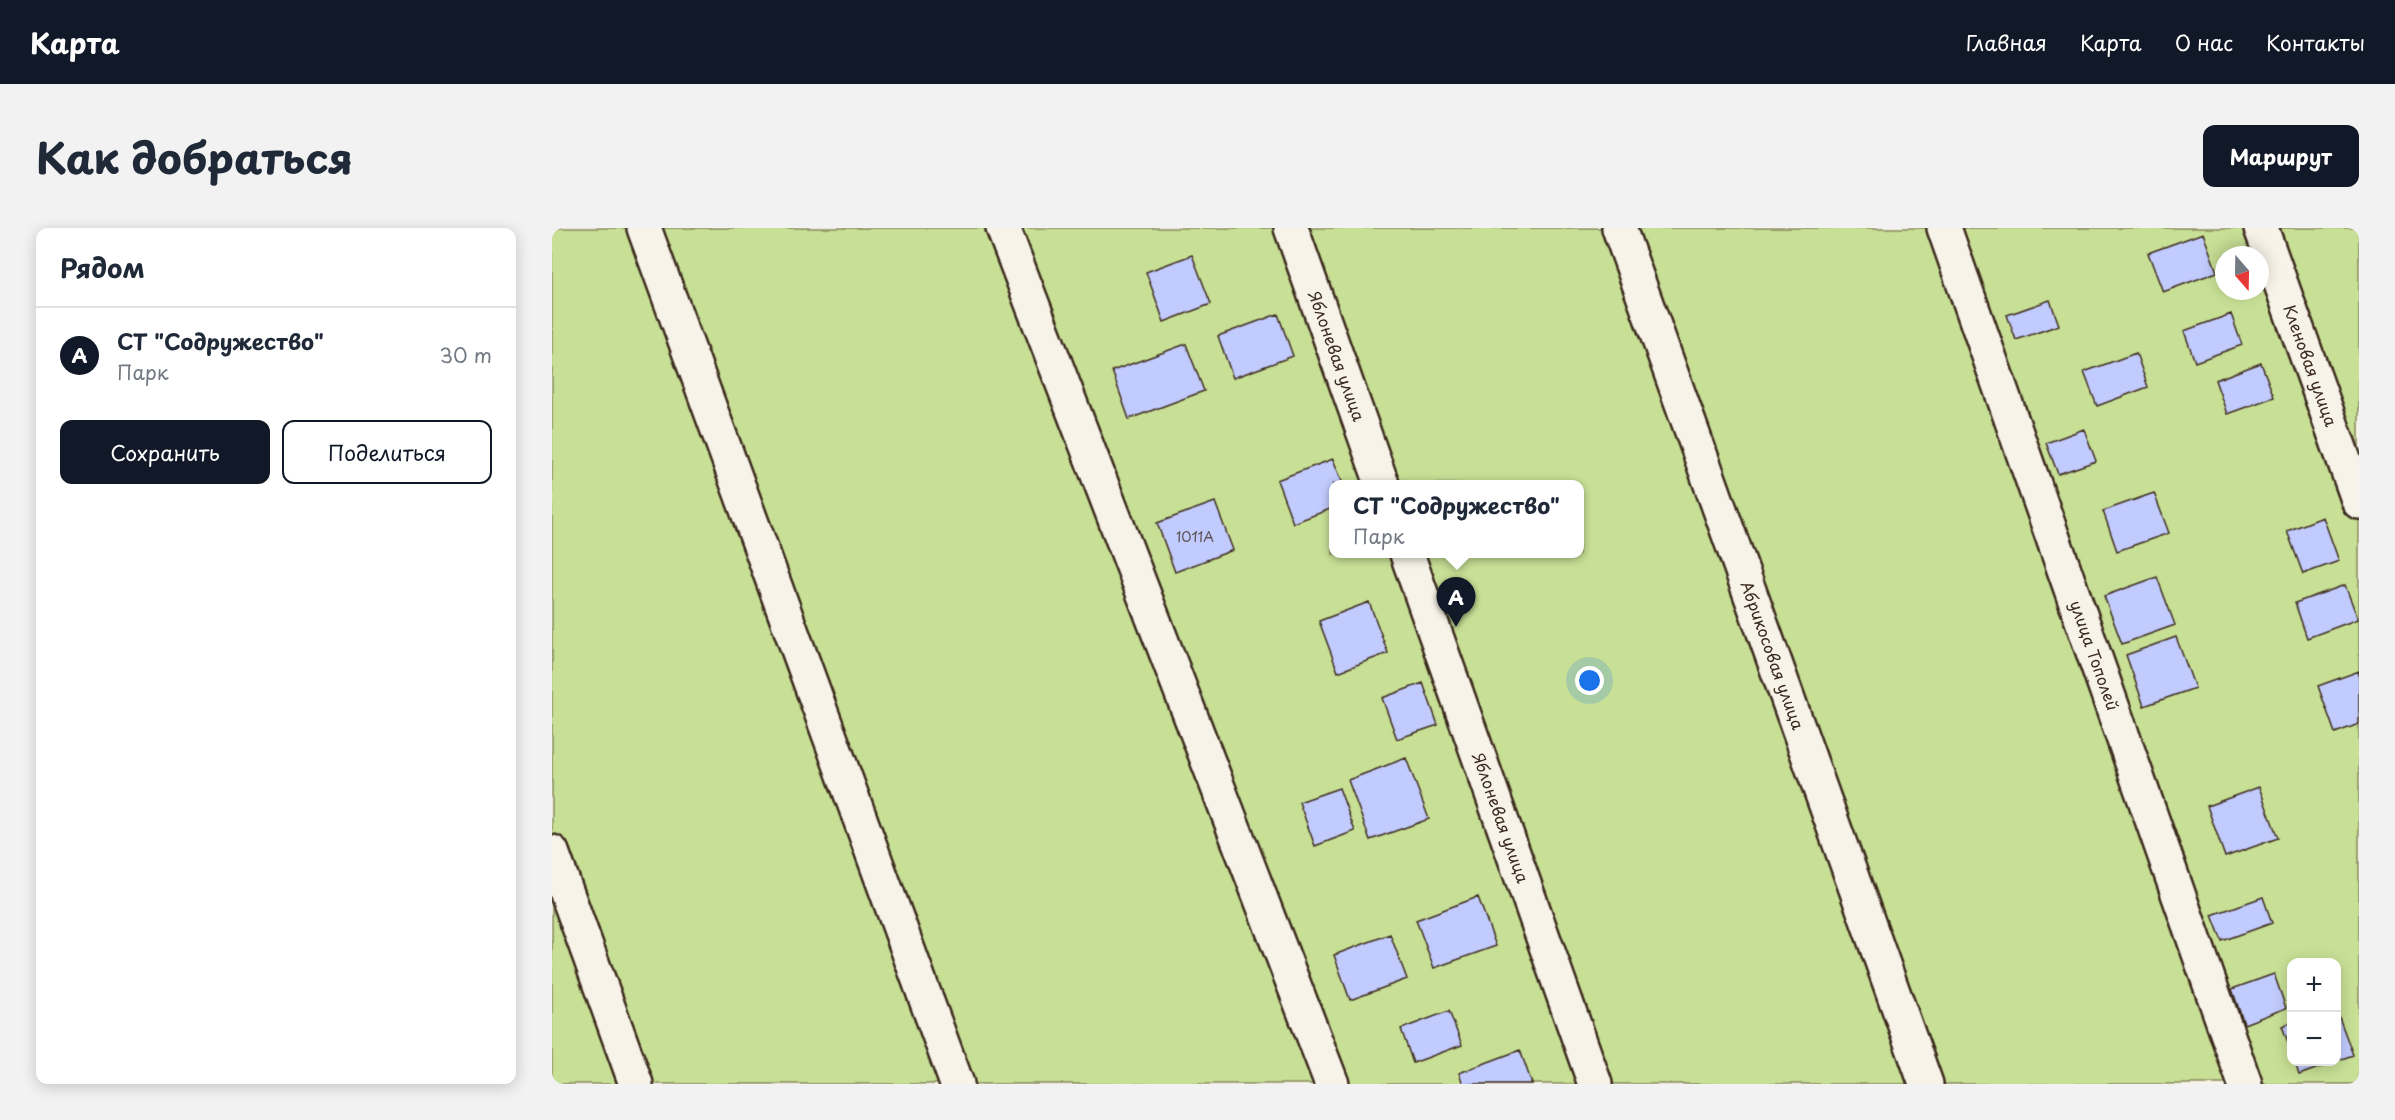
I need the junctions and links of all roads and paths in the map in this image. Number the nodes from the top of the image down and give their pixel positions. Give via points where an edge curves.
1 (644, 228) edge
2 (1003, 228) edge
3 (1291, 228) edge
4 (1619, 228) edge
5 (1944, 228) edge
6 (2261, 228) edge
7 (1381, 480) edge
8 (2359, 502) edge
9 (1408, 558) edge
10 (552, 852) edge
11 (636, 1084) edge
12 (957, 1084) edge
13 (1332, 1084) edge
14 (1595, 1084) edge
15 (1926, 1084) edge
16 (2245, 1084) edge

1 - 12 lane
2 - 13 lane
3 - 7 lane, Яблоневая улица
4 - 15 lane, Абрикосовая улица
5 - 16 lane, улица Тополей
6 - 8 lane, Кленовая улица
9 - 14 lane, Яблоневая улица
10 - 11 lane

